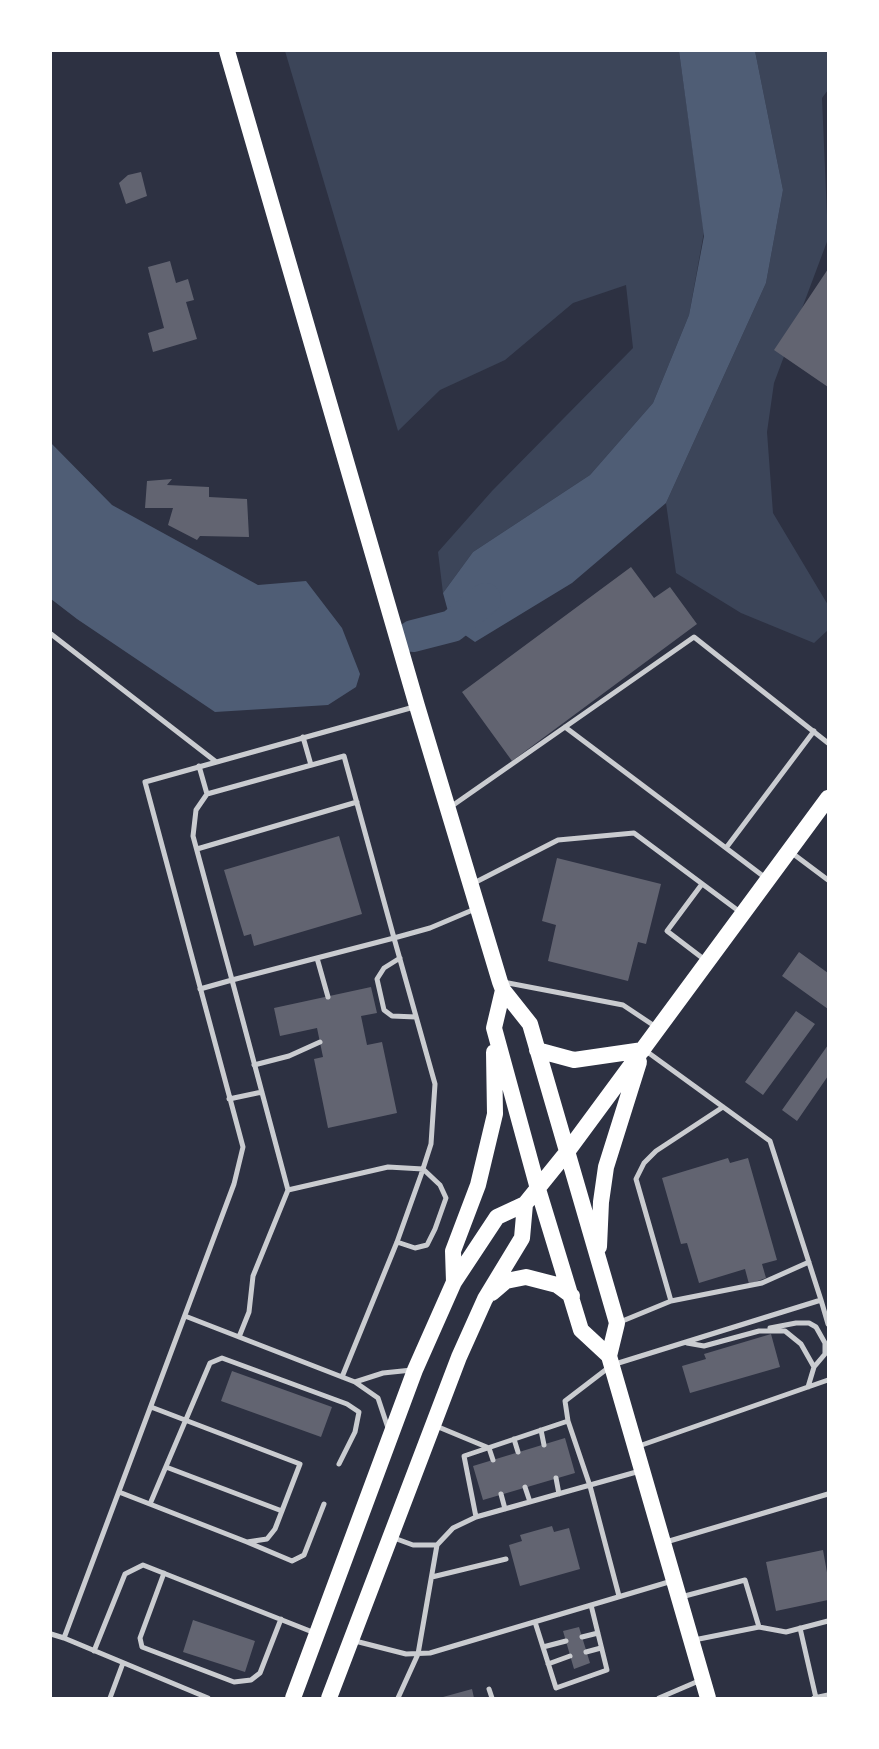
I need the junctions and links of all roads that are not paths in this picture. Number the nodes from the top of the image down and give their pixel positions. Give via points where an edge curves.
1 (227, 51) edge
2 (51, 634) edge
3 (417, 706) junction
4 (565, 727) junction
5 (814, 731) junction
6 (303, 737) junction
7 (828, 743) edge
8 (215, 761) junction
9 (310, 765) junction
10 (199, 766) junction
11 (206, 793) junction
12 (828, 798) edge
13 (356, 802) junction
14 (448, 809) junction
15 (726, 848) junction
16 (197, 849) junction
17 (789, 851) junction
18 (768, 880) junction
19 (828, 880) edge
20 (471, 884) junction
21 (702, 884) junction
22 (478, 907) junction
23 (743, 914) junction
24 (394, 938) junction
25 (317, 958) junction
26 (400, 958) junction
27 (708, 962) junction
28 (232, 980) junction
29 (502, 986) junction
30 (200, 989) junction
31 (328, 997) dead end
32 (416, 1017) junction
33 (494, 1028) junction
34 (659, 1028) junction
35 (320, 1042) dead end
36 (537, 1050) junction
37 (643, 1050) junction
38 (254, 1065) junction
39 (262, 1091) junction
40 (229, 1099) junction
41 (723, 1107) junction
42 (566, 1152) junction
43 (423, 1169) junction
44 (538, 1189) junction
45 (288, 1190) junction
46 (525, 1203) junction
47 (397, 1242) junction
48 (598, 1261) junction
49 (809, 1262) junction
50 (454, 1282) junction
51 (572, 1296) junction
52 (485, 1299) junction
53 (821, 1300) junction
54 (671, 1301) junction
55 (185, 1316) junction
56 (617, 1323) junction
57 (828, 1324) edge
58 (759, 1331) junction
59 (239, 1337) junction
60 (685, 1343) junction
61 (610, 1361) junction
62 (814, 1367) junction
63 (415, 1370) junction
64 (342, 1377) junction
65 (828, 1380) edge
66 (355, 1382) junction
67 (808, 1387) junction
68 (151, 1407) junction
69 (186, 1421) junction
70 (568, 1421) junction
71 (433, 1425) junction
72 (541, 1430) junction
73 (390, 1438) junction
74 (514, 1439) junction
75 (544, 1444) dead end
76 (636, 1447) junction
77 (489, 1448) junction
78 (518, 1452) dead end
79 (493, 1460) dead end
80 (339, 1464) dead end
81 (166, 1467) junction
82 (642, 1471) junction
83 (555, 1478) dead end
84 (590, 1486) junction
85 (526, 1487) dead end
86 (119, 1492) junction
87 (501, 1494) dead end
88 (558, 1494) junction
89 (828, 1494) edge
90 (530, 1502) junction
91 (150, 1504) junction
92 (324, 1504) dead end
93 (505, 1509) junction
94 (282, 1511) junction
95 (476, 1517) junction
96 (391, 1536) junction
97 (247, 1542) junction
98 (663, 1542) junction
99 (437, 1545) junction
100 (506, 1559) dead end
101 (164, 1573) junction
102 (432, 1577) junction
103 (674, 1580) junction
104 (619, 1596) junction
105 (679, 1597) junction
106 (591, 1605) junction
107 (281, 1619) junction
108 (828, 1621) edge
109 (535, 1622) junction
110 (759, 1628) junction
111 (800, 1628) junction
112 (317, 1633) junction
113 (598, 1633) junction
114 (51, 1634) edge
115 (582, 1637) dead end
116 (64, 1639) junction
117 (352, 1640) junction
118 (566, 1641) dead end
119 (692, 1641) junction
120 (543, 1647) junction
121 (601, 1648) junction
122 (94, 1651) junction
123 (586, 1652) dead end
124 (418, 1654) junction
125 (570, 1656) dead end
126 (123, 1663) junction
127 (548, 1664) junction
128 (703, 1679) junction
129 (489, 1689) dead end
130 (828, 1695) edge
131 (110, 1698) edge
132 (208, 1698) edge
133 (293, 1698) edge
134 (330, 1698) edge
135 (398, 1698) edge
136 (492, 1698) edge
137 (659, 1698) edge
138 (709, 1698) edge
139 (815, 1698) edge

1 - 3 main road
2 - 8 lane
3 - 6 lane
3 - 14 main road
4 - 5 lane via 694,637
4 - 14 lane
4 - 15 lane
5 - 7 lane
5 - 15 lane
6 - 8 lane
6 - 9 lane
8 - 10 lane
9 - 11 lane
9 - 13 lane via 344,755
10 - 11 lane
10 - 30 lane via 145,782
11 - 16 lane via 196,810 193,836
12 - 17 main road
13 - 16 lane
13 - 24 lane
14 - 20 main road
15 - 18 lane
16 - 28 lane
17 - 18 main road
17 - 19 lane
18 - 23 main road
20 - 21 lane via 558,840 634,833
20 - 22 main road
21 - 23 lane
21 - 27 lane via 667,931
22 - 24 lane
22 - 29 main road
23 - 27 main road
24 - 25 lane
24 - 26 lane
25 - 28 lane
25 - 31 lane
26 - 32 lane
26 - 32 lane via 377,979 384,1010 392,1016
27 - 34 main road
28 - 30 lane
28 - 38 lane
29 - 33 main road
29 - 34 lane via 623,1005
29 - 36 main road via 530,1024
30 - 40 lane
32 - 43 lane via 435,1084 431,1144
33 - 44 main road
33 - 50 main road via 495,1114 478,1185 453,1251
34 - 37 main road
35 - 38 lane
36 - 37 main road via 574,1060
36 - 42 main road
37 - 41 lane
37 - 42 main road
37 - 48 main road via 606,1167
38 - 39 lane
39 - 40 lane
39 - 45 lane
40 - 55 lane via 243,1147
41 - 49 lane via 770,1141
41 - 54 lane via 656,1151 643,1163 636,1180
42 - 44 main road
42 - 48 main road
43 - 45 lane via 388,1167
43 - 47 lane
43 - 47 lane via 446,1198 435,1229 427,1245 415,1248
44 - 46 main road
44 - 51 main road
45 - 59 lane via 253,1276 249,1312
46 - 50 main road via 497,1217
46 - 52 main road via 522,1238
47 - 64 lane
48 - 56 main road
49 - 53 lane
49 - 54 lane via 762,1283
50 - 63 main road
51 - 52 main road via 557,1285 526,1277 506,1282
51 - 61 main road via 581,1330
52 - 71 main road
53 - 57 lane
53 - 60 lane
54 - 56 lane
55 - 59 lane
55 - 68 lane
56 - 61 main road
58 - 60 lane via 704,1346
58 - 62 lane via 785,1331 794,1336
58 - 62 lane via 809,1323 825,1343 825,1354
59 - 64 lane
60 - 61 lane
61 - 70 lane via 565,1401
61 - 76 main road
62 - 67 lane
63 - 66 lane
63 - 73 main road
64 - 66 lane
65 - 67 lane
66 - 73 lane via 378,1398
67 - 76 lane
68 - 69 lane
68 - 86 lane
69 - 80 lane via 210,1363 222,1358 359,1412 355,1433
69 - 81 lane
69 - 94 lane via 300,1464
70 - 72 lane
70 - 84 lane
71 - 77 lane
71 - 96 main road
72 - 74 lane
72 - 75 lane
73 - 112 main road
74 - 77 lane
74 - 78 lane
76 - 82 main road
77 - 79 lane
77 - 95 lane via 464,1456
81 - 91 lane
81 - 94 lane
82 - 84 lane
82 - 98 main road
83 - 88 lane
84 - 88 lane
84 - 104 lane
85 - 90 lane
86 - 91 lane
86 - 116 lane
87 - 93 lane
88 - 90 lane
89 - 98 lane
90 - 93 lane
91 - 97 lane
92 - 97 lane via 304,1555 292,1562
93 - 95 lane
94 - 97 lane via 267,1539
95 - 99 lane via 453,1528
96 - 99 lane via 413,1545
96 - 117 main road
98 - 103 main road
99 - 102 lane
100 - 102 lane
101 - 107 lane
101 - 107 lane via 139,1638 142,1647 234,1682 251,1680 260,1673
101 - 122 lane via 143,1565 125,1574
102 - 124 lane
103 - 104 lane
103 - 105 main road
104 - 106 lane
105 - 110 lane via 745,1580
105 - 119 main road
106 - 109 lane
106 - 113 lane
107 - 112 lane
108 - 111 lane
109 - 120 lane
109 - 124 lane
110 - 111 lane via 786,1632
110 - 119 lane
111 - 139 lane
112 - 133 main road
113 - 115 lane
113 - 121 lane
114 - 116 lane
116 - 122 lane
117 - 124 lane
117 - 134 main road
118 - 120 lane
119 - 128 main road
120 - 127 lane
121 - 123 lane
121 - 127 lane via 607,1670 556,1688
122 - 126 lane
124 - 135 lane
125 - 127 lane
126 - 131 lane
126 - 132 lane
128 - 137 lane
128 - 138 main road
129 - 136 lane
130 - 139 lane

